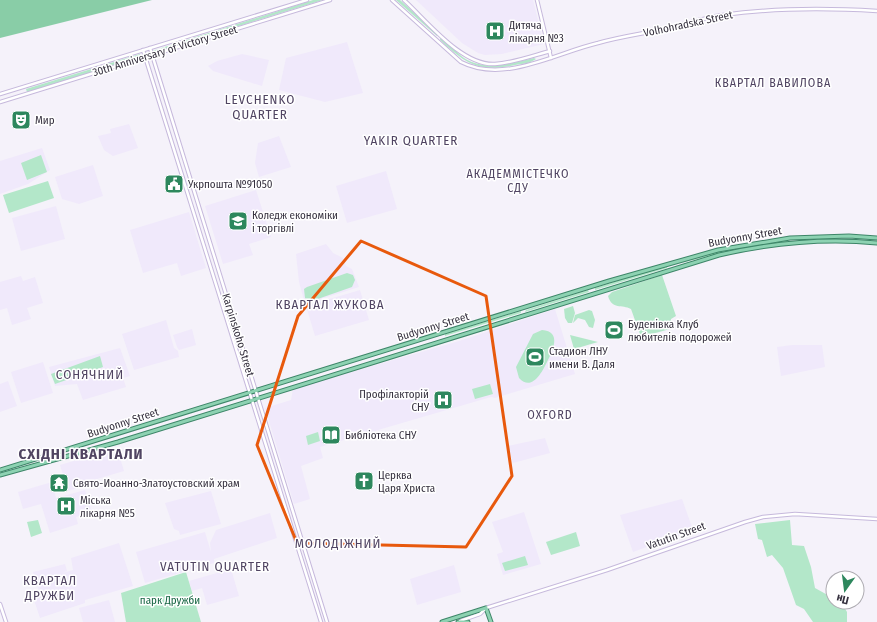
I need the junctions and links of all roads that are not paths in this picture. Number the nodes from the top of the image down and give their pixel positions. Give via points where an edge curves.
1 (307, 0) edge
2 (330, 0) edge
3 (392, 0) edge
4 (404, 0) edge
5 (537, 0) edge
6 (877, 11) edge
7 (150, 48) junction
8 (143, 50) junction
9 (550, 51) junction
10 (152, 55) junction
11 (145, 57) junction
12 (551, 58) junction
13 (0, 94) edge
14 (0, 102) edge
15 (877, 238) edge
16 (877, 243) edge
17 (523, 309) junction
18 (525, 315) junction
19 (255, 391) junction
20 (250, 392) junction
21 (258, 397) junction
22 (252, 399) junction
23 (0, 470) edge
24 (0, 475) edge
25 (877, 519) edge
26 (0, 604) edge
27 (486, 608) junction
28 (6, 622) edge
29 (321, 622) edge
30 (327, 622) edge
31 (442, 622) edge
32 (458, 622) edge
33 (468, 622) edge
34 (491, 622) edge

1 - 7 street, 30th Anniversary of Victory Street
2 - 10 street, 30th Anniversary of Victory Street
3 - 12 street via 452,55 471,67 501,70
4 - 9 street via 464,55 480,62 495,64
5 - 9 street
6 - 12 street, Volhohradska Street via 814,9 722,15 598,43
7 - 8 street, 30th Anniversary of Victory Street
7 - 10 street, Karpinskoho Street
8 - 11 street, Karpinskoho Street
8 - 13 street, 30th Anniversary of Victory Street
9 - 12 street
10 - 11 street, 30th Anniversary of Victory Street
10 - 19 street, Karpinskoho Street
11 - 14 street, 30th Anniversary of Victory Street
11 - 20 street, Karpinskoho Street
15 - 17 main road, Budyonny Street via 790,238 742,244 673,262
16 - 18 main road, Budyonny Street via 803,243 741,250 673,268
17 - 18 main road
17 - 19 main road, Budyonny Street
18 - 21 main road, Budyonny Street
19 - 20 main road, Budyonny Street
19 - 21 street, Karpinskoho Street
20 - 22 street, Karpinskoho Street
20 - 23 main road, Budyonny Street
21 - 22 main road, Budyonny Street
21 - 30 street, Karpinskoho Street
22 - 24 main road, Budyonny Street via 118,442
22 - 29 street, Karpinskoho Street
25 - 27 street, Vatutin Street via 795,514 763,517
26 - 28 street
27 - 31 main road, Vatutin Street
27 - 32 street, Vatutin Street via 480,614
27 - 34 main road
32 - 33 main road

